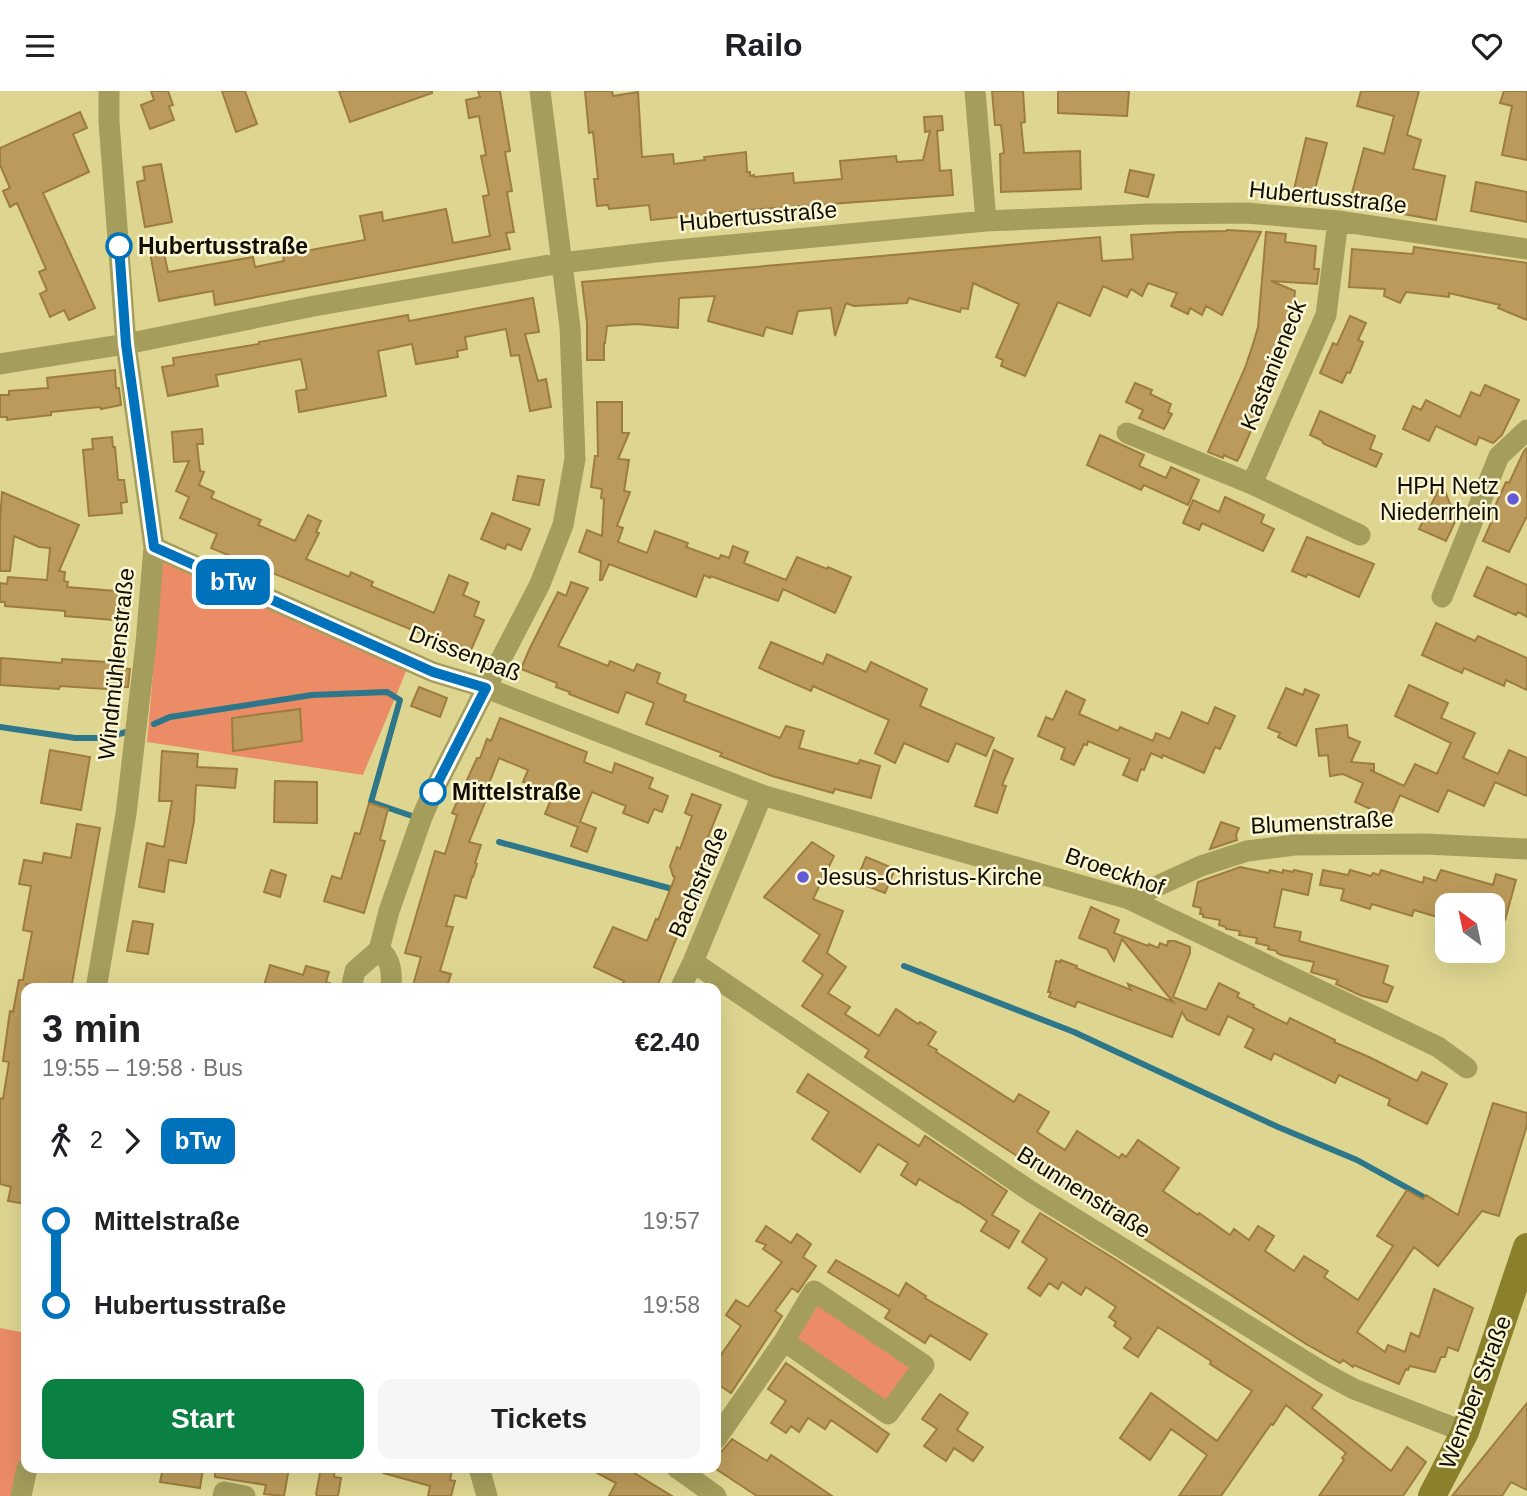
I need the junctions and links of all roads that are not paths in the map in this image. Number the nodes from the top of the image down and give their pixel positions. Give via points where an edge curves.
1 (109, 91) edge
2 (540, 91) edge
3 (975, 91) edge
4 (986, 221) junction
5 (1338, 221) junction
6 (1527, 249) edge
7 (561, 263) junction
8 (126, 344) junction
9 (0, 364) edge
10 (1527, 430) edge
11 (1127, 433) dead end
12 (1252, 484) junction
13 (1360, 535) dead end
14 (154, 547) junction
15 (1442, 597) dead end
16 (486, 688) junction
17 (762, 795) junction
18 (1527, 849) edge
19 (1129, 899) junction
20 (379, 950) junction
21 (693, 962) junction
22 (97, 983) edge
23 (352, 983) edge
24 (391, 983) edge
25 (683, 983) edge
26 (1467, 1068) dead end
27 (1527, 1247) edge
28 (783, 1341) junction
29 (721, 1432) edge
30 (1465, 1432) junction
31 (26, 1473) edge
32 (480, 1473) edge
33 (690, 1473) edge
34 (21, 1496) edge
35 (223, 1496) edge
36 (245, 1496) edge
37 (487, 1496) edge
38 (716, 1496) edge
39 (1432, 1496) edge

1 - 8 street, Windmühlenstraße
2 - 7 street
3 - 4 street
4 - 5 street, Hubertusstraße via 1247,213
4 - 7 street, Hubertusstraße
5 - 6 street, Hubertusstraße
5 - 12 street, Kastanieneck via 1326,315
7 - 8 street, Hubertusstraße
7 - 16 street via 570,327 575,459 563,525 549,562
8 - 9 street, Hubertusstraße
8 - 14 street, Windmühlenstraße
10 - 15 street via 1499,456
11 - 12 street
12 - 13 street
14 - 16 street, Drissenpaß via 433,672
14 - 22 street, Windmühlenstraße via 126,814
16 - 17 street, Drissenpaß
16 - 20 street via 422,817
17 - 19 street, Broeckhof
17 - 21 street, Bachstraße
18 - 19 street, Blumenstraße via 1426,844 1295,845 1247,851
19 - 26 street, Broeckhof via 1438,1047
20 - 23 street via 355,971
20 - 24 street via 387,955
21 - 25 street, Bachstraße
21 - 30 street, Brunnenstraße via 1030,1191 1324,1373
27 - 30 street, Wember Straße
28 - 28 street via 888,1414 924,1365 814,1291
28 - 29 street
30 - 39 street, Wember Straße
31 - 34 street
32 - 37 street
33 - 38 street
35 - 36 street via 224,1492

